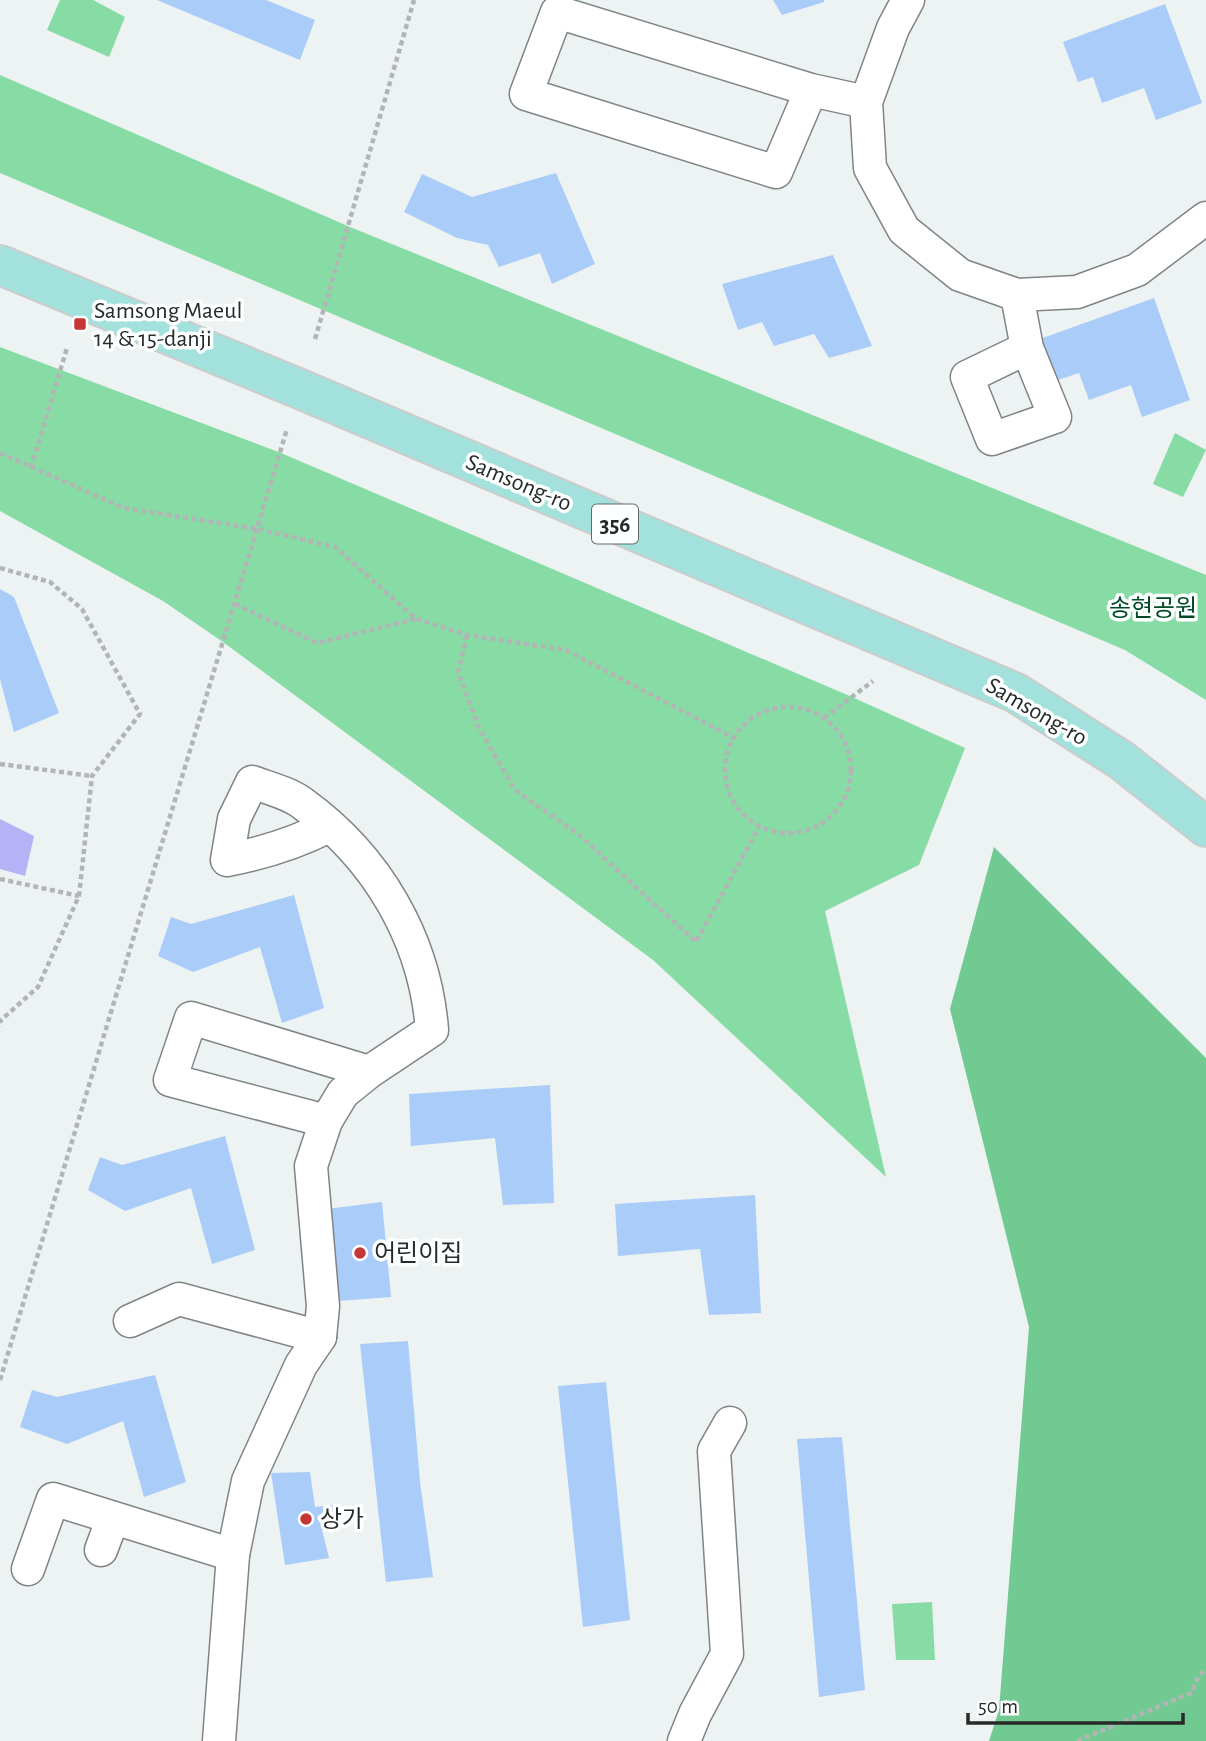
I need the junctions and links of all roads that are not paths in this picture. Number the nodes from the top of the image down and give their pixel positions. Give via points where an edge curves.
1 (908, 0) edge
2 (811, 90) junction
3 (866, 102) junction
4 (1206, 218) edge
5 (0, 265) edge
6 (1017, 295) junction
7 (1027, 348) dead end
8 (329, 826) dead end
9 (1206, 827) edge
10 (369, 1072) junction
11 (327, 1121) junction
12 (130, 1321) dead end
13 (320, 1337) junction
14 (730, 1423) dead end
15 (113, 1518) junction
16 (101, 1550) dead end
17 (233, 1555) junction
18 (28, 1569) dead end
19 (219, 1741) edge
20 (684, 1741) edge

1 - 3 lane
2 - 2 lane via 557,12 526,94 776,172
2 - 3 lane
3 - 6 lane via 870,168 904,230 960,275
4 - 6 lane via 1137,270 1077,292
5 - 9 main road, Samsong-ro / 356 via 1016,693 1121,760
6 - 7 lane
8 - 10 lane via 389,896 416,953 429,995 432,1030
10 - 11 lane via 343,1093
10 - 11 lane via 191,1018 170,1080
11 - 13 lane via 311,1166 323,1306
12 - 13 lane via 179,1299
13 - 17 lane via 301,1365 248,1481
14 - 20 lane via 714,1451 727,1654
15 - 16 lane
15 - 17 lane
15 - 18 lane via 53,1499
17 - 19 lane

